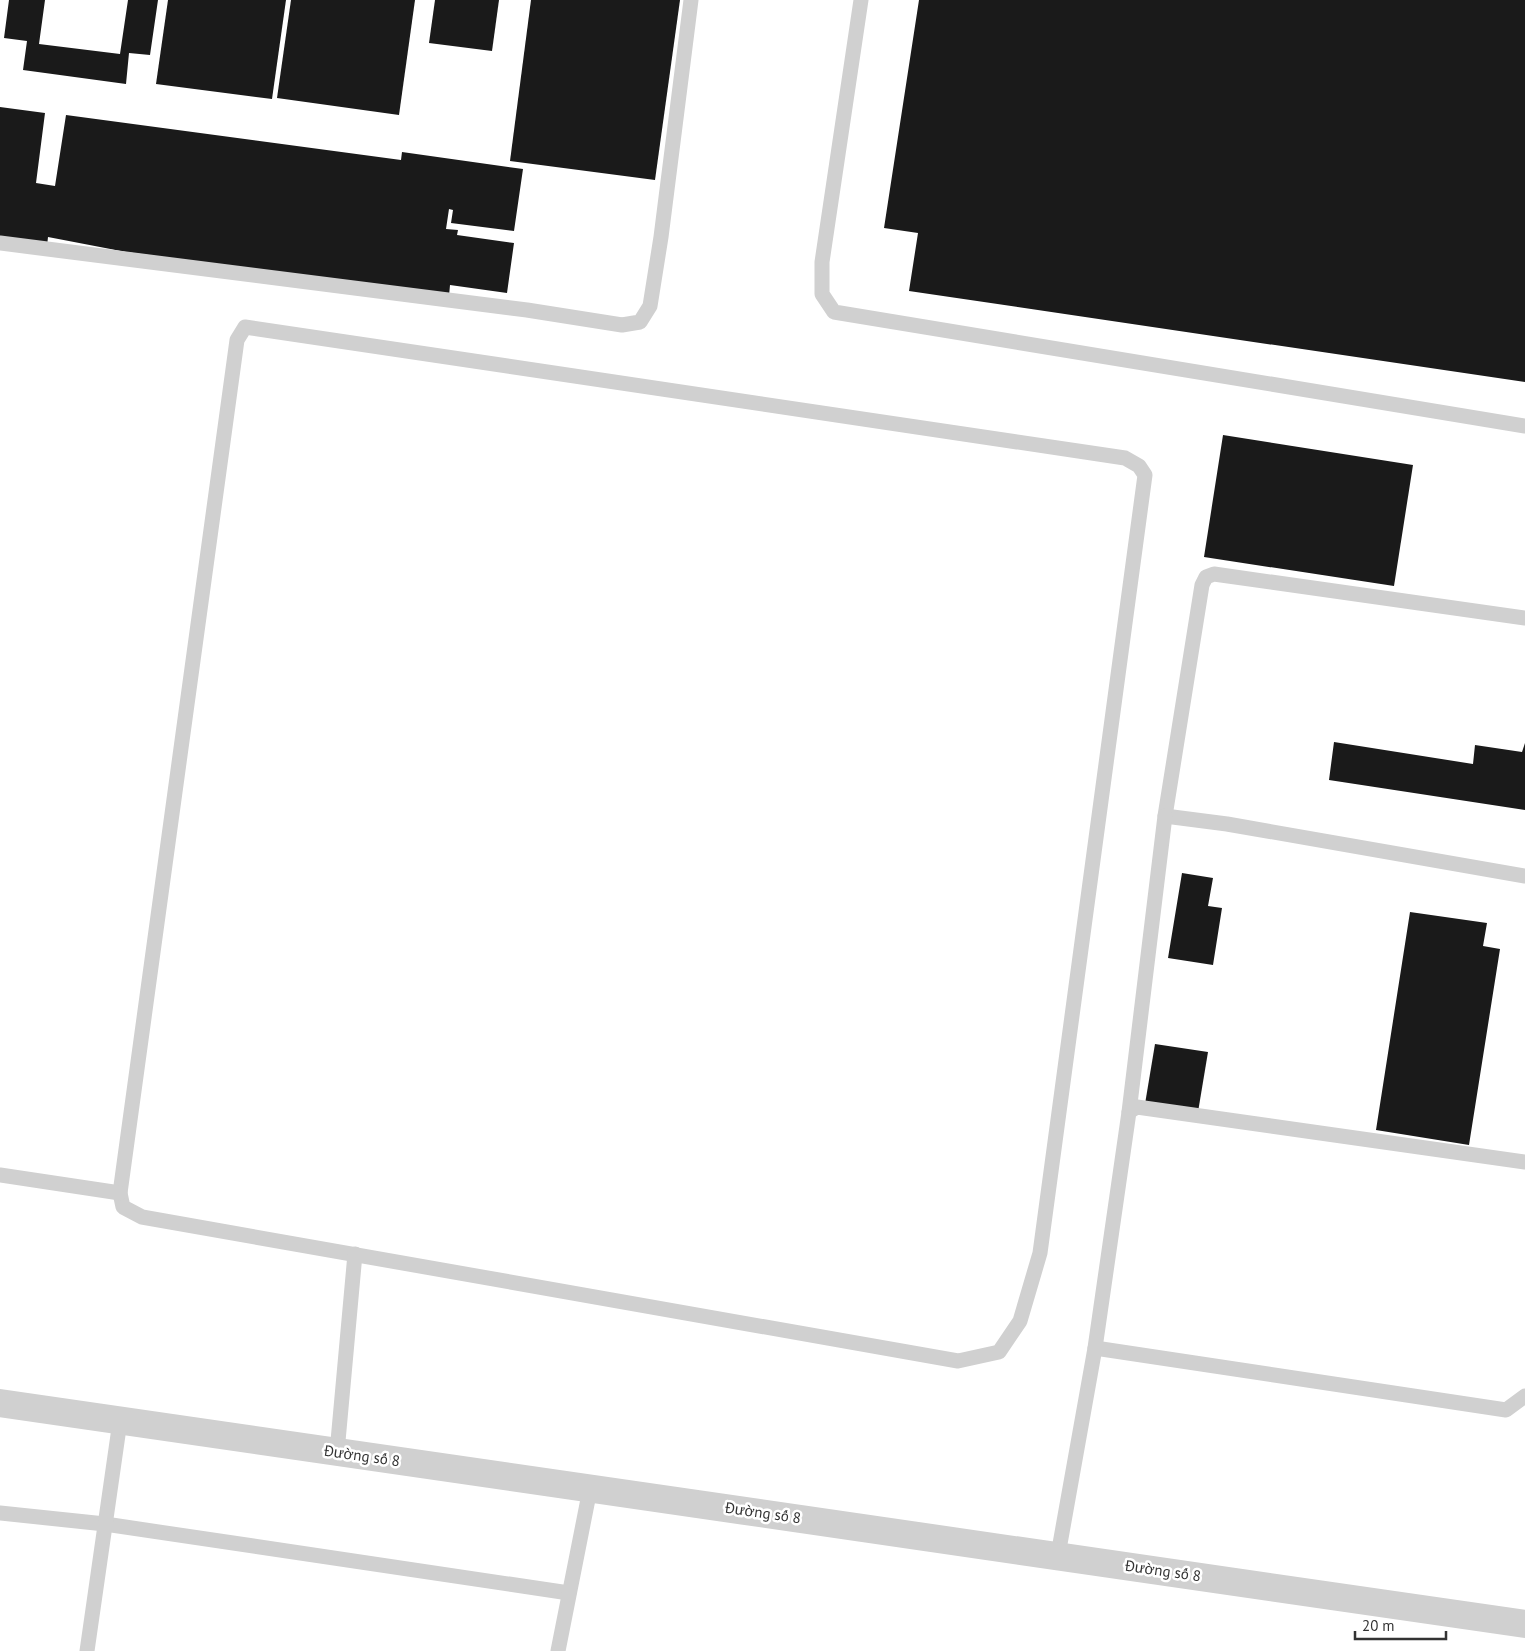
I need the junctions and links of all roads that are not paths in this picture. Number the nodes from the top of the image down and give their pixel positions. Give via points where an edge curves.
1 (691, 0) edge
2 (861, 0) edge
3 (0, 243) edge
4 (1525, 426) edge
5 (1525, 618) edge
6 (1165, 816) junction
7 (1525, 876) edge
8 (1129, 1112) junction
9 (1525, 1162) edge
10 (0, 1175) edge
11 (120, 1193) junction
12 (355, 1254) junction
13 (1095, 1348) junction
14 (1525, 1396) edge
15 (0, 1403) edge
16 (120, 1421) junction
17 (337, 1452) junction
18 (590, 1489) junction
19 (0, 1513) edge
20 (105, 1524) junction
21 (1058, 1555) junction
22 (569, 1593) junction
23 (1525, 1624) edge
24 (87, 1651) edge
25 (558, 1651) edge

1 - 3 lane via 650,306 640,322 622,325
2 - 4 lane via 822,262 822,294 834,312
5 - 6 lane via 1214,574 1206,577 1202,585
6 - 7 lane
6 - 8 lane
8 - 9 lane via 1137,1108
8 - 13 lane
10 - 11 lane
11 - 12 lane via 123,1207 142,1217
11 - 12 lane via 237,340 245,327 1125,458 1139,466 1145,475 1143,500 1040,1254 1020,1321 999,1352 958,1361
12 - 17 lane
13 - 14 lane via 1506,1410
13 - 21 lane
15 - 16 street, Đường số 8
16 - 17 street, Đường số 8
16 - 20 lane
17 - 18 street, Đường số 8
18 - 21 street, Đường số 8
18 - 22 lane
19 - 20 lane
20 - 22 lane
20 - 24 lane
21 - 23 street, Đường số 8
22 - 25 lane

